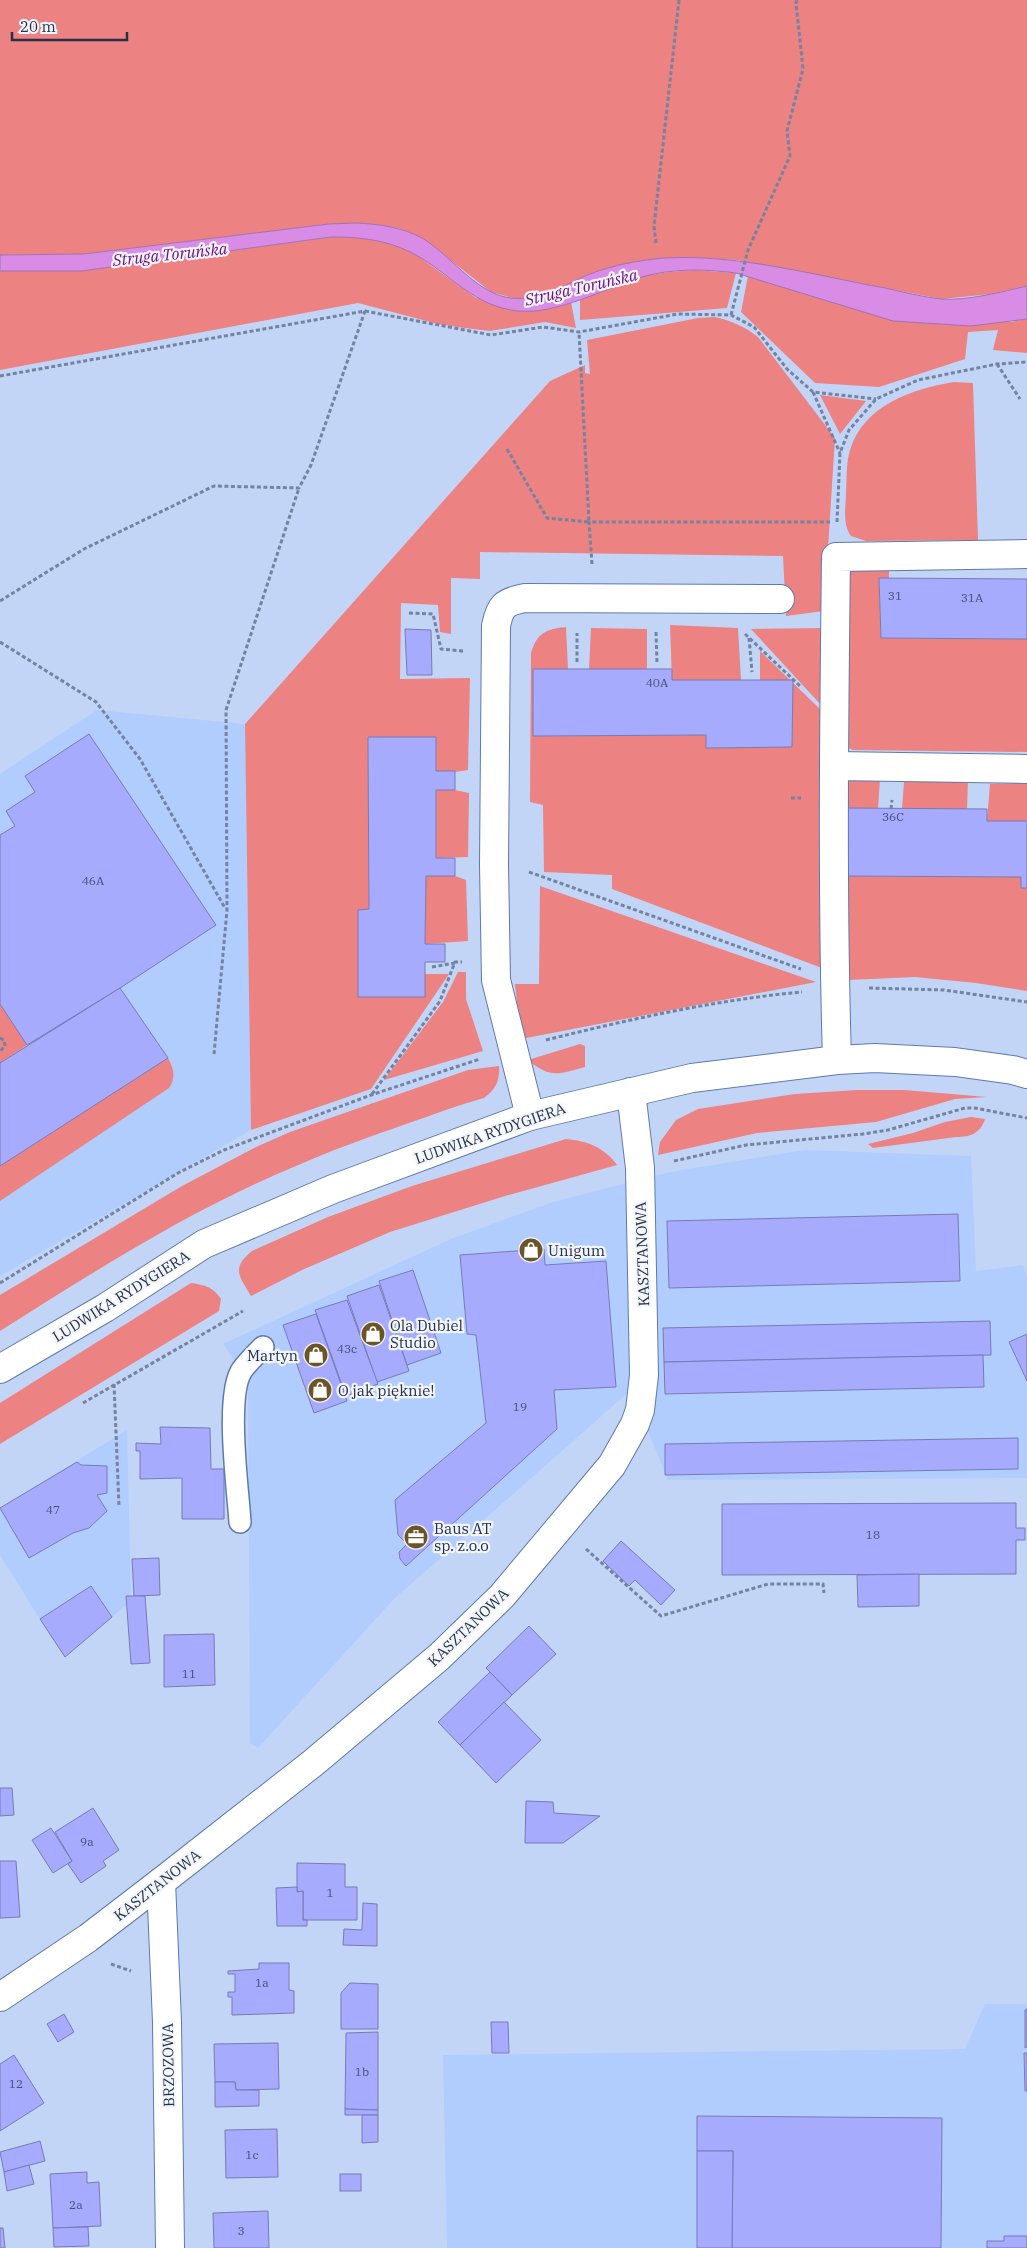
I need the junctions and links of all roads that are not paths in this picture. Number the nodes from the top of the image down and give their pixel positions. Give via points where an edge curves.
1 (1027, 554) edge
2 (780, 599) dead end
3 (834, 766) junction
4 (1027, 769) edge
5 (837, 1060) junction
6 (1027, 1074) edge
7 (631, 1092) junction
8 (530, 1116) junction
9 (263, 1347) dead end
10 (0, 1369) edge
11 (240, 1522) dead end
12 (161, 1882) junction
13 (0, 1997) edge
14 (170, 2248) edge

1 - 3 street via 836,557
2 - 8 street via 525,598 510,601 500,610 496,626 496,980
3 - 4 street
3 - 5 street
5 - 6 street, LUDWIKA RYDYGIERA via 875,1058 955,1062
5 - 7 street, LUDWIKA RYDYGIERA via 692,1078
7 - 8 street, LUDWIKA RYDYGIERA
7 - 12 street, KASZTANOWA via 640,1168 643,1391 635,1424 622,1449 502,1596 439,1657 313,1763
8 - 10 street, LUDWIKA RYDYGIERA via 333,1189 204,1244 105,1308
9 - 11 lane via 242,1371 236,1388 234,1418
12 - 13 street, KASZTANOWA via 88,1938
12 - 14 street, BRZOZOWA via 167,2022

